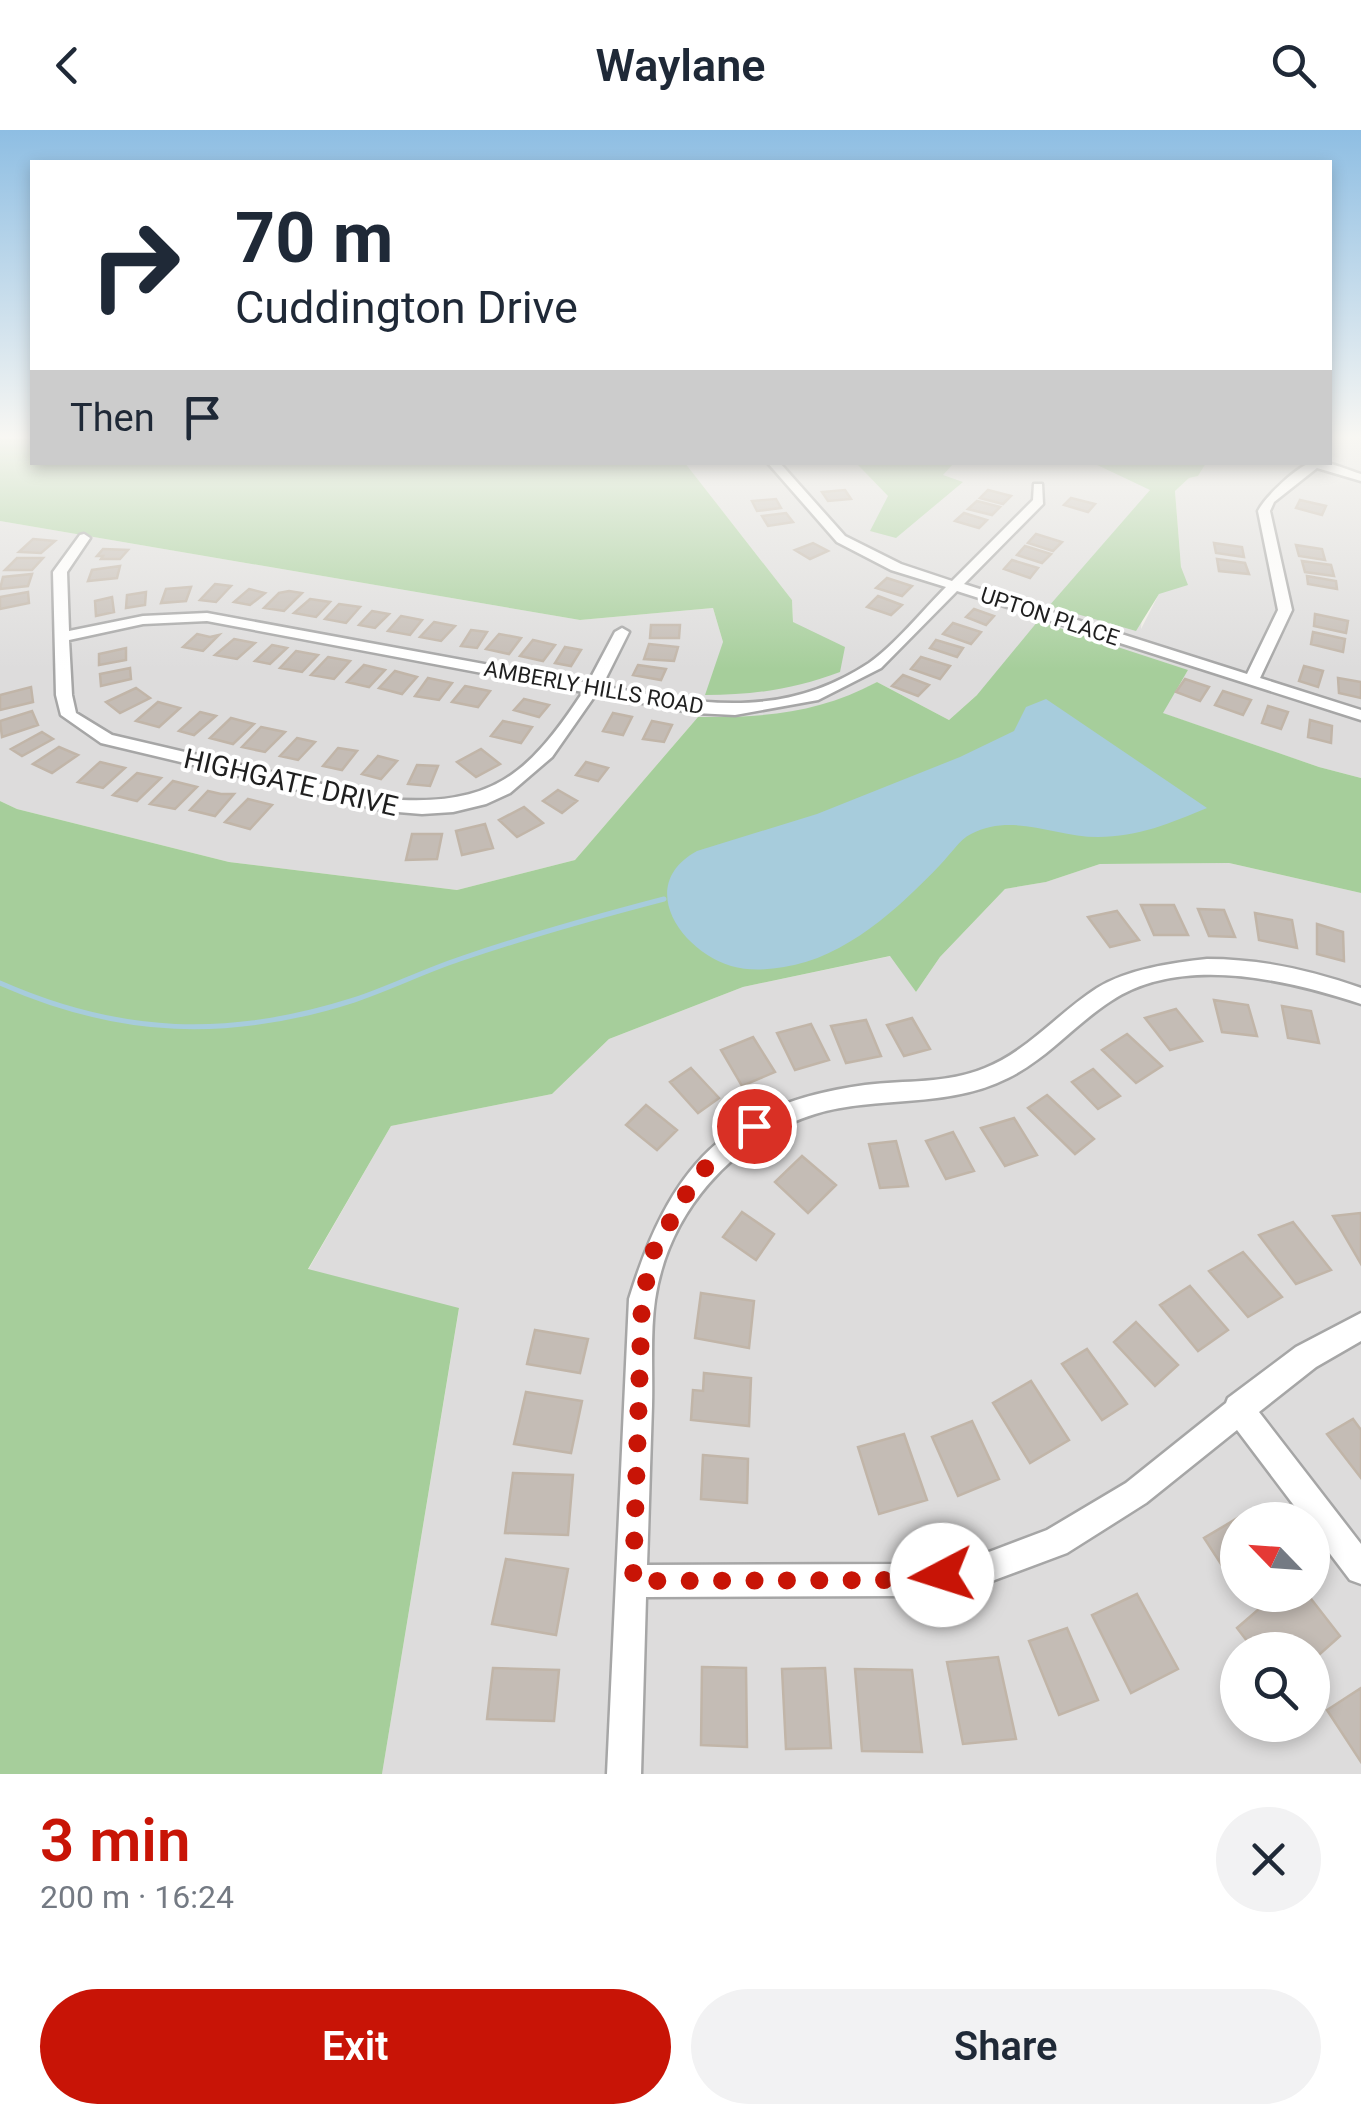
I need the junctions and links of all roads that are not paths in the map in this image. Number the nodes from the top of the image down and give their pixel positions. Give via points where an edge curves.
1 (820, 516) edge
2 (1025, 516) edge
3 (1265, 516) edge
4 (84, 538) dead end
5 (958, 586) junction
6 (622, 632) dead end
7 (62, 636) junction
8 (1252, 681) junction
9 (592, 689) junction
10 (1361, 715) edge
11 (1361, 996) edge
12 (1361, 1326) edge
13 (1238, 1408) junction
14 (1361, 1569) edge
15 (633, 1581) junction
16 (624, 1774) edge

1 - 5 street, UPTON PLACE via 841,539 896,567
2 - 5 street, AMBERLY HILLS ROAD
3 - 8 street via 1285,610
4 - 7 street, HIGHGATE DRIVE via 60,572
5 - 8 street, UPTON PLACE
5 - 9 street, AMBERLY HILLS ROAD via 876,665 813,697 735,710
6 - 9 street, HIGHGATE DRIVE
7 - 9 street, AMBERLY HILLS ROAD via 143,620 207,617
7 - 9 street, HIGHGATE DRIVE via 69,715 107,739 412,809 464,804 516,782 541,763
8 - 10 street, UPTON PLACE
11 - 15 street via 1286,972 1228,965 1160,974 1107,992 995,1074 967,1085 828,1100 754,1126 715,1157 672,1214 642,1299
12 - 13 street
13 - 14 street
13 - 15 street via 1136,1493 1056,1542 980,1570 904,1580
15 - 16 street

